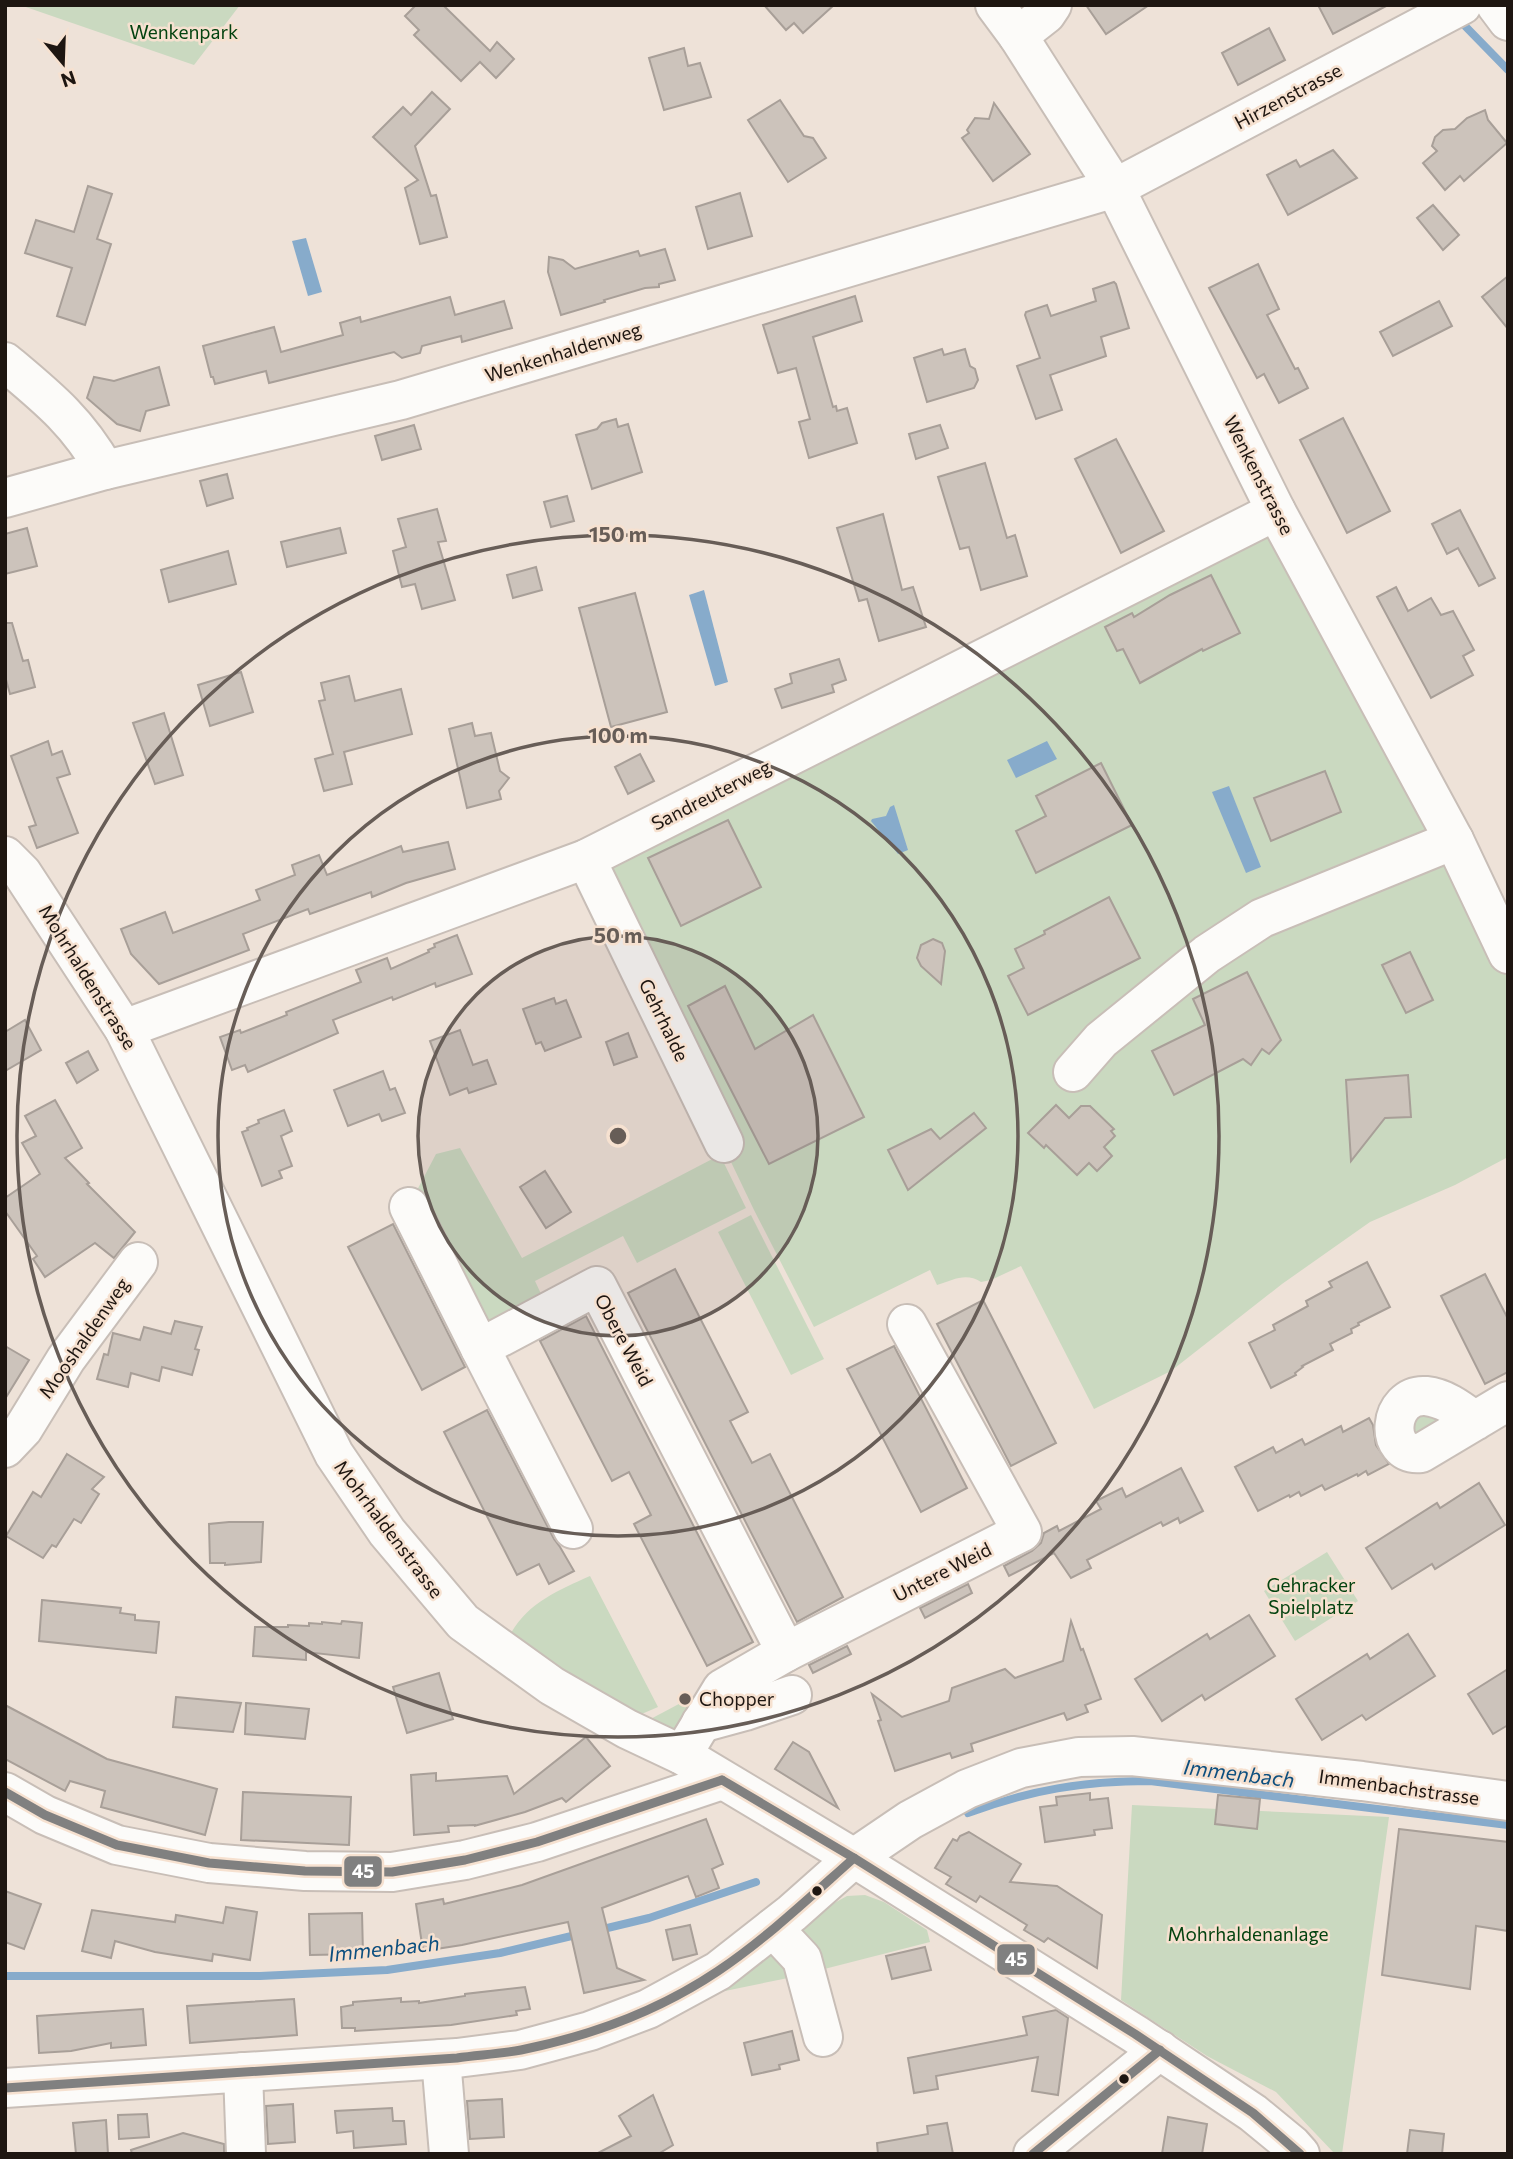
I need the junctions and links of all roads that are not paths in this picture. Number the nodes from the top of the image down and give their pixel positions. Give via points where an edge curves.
1 (995, 5) edge
2 (1052, 5) edge
3 (1462, 5) edge
4 (1496, 5) edge
5 (1508, 21) edge
6 (1018, 36) junction
7 (1115, 188) junction
8 (5, 362) edge
9 (105, 470) junction
10 (5, 498) edge
11 (1276, 511) junction
12 (1454, 840) junction
13 (5, 856) edge
14 (586, 859) junction
15 (1508, 954) edge
16 (124, 1028) junction
17 (1073, 1072) dead end
18 (724, 1143) dead end
19 (409, 1207) dead end
20 (138, 1262) dead end
21 (907, 1324) dead end
22 (480, 1348) junction
23 (1508, 1401) edge
24 (1475, 1421) dead end
25 (5, 1448) edge
26 (573, 1529) dead end
27 (786, 1652) junction
28 (792, 1695) dead end
29 (701, 1723) junction
30 (682, 1755) junction
31 (722, 1780) junction
32 (5, 1792) edge
33 (1508, 1801) edge
34 (854, 1858) junction
35 (773, 1928) junction
36 (823, 2038) dead end
37 (1160, 2050) junction
38 (435, 2059) junction
39 (236, 2073) junction
40 (5, 2088) edge
41 (232, 2154) edge
42 (246, 2154) edge
43 (436, 2154) edge
44 (449, 2154) edge
45 (1033, 2154) edge
46 (1300, 2154) edge

1 - 6 street, Wenkenstrasse
2 - 6 street
3 - 7 street, Hirzenstrasse
4 - 5 street
6 - 7 street, Wenkenstrasse
7 - 9 street, Wenkenhaldenweg via 401,400
7 - 11 street, Wenkenstrasse
8 - 9 street via 56,404
9 - 10 street, Wenkenhaldenweg
11 - 12 street, Wenkenstrasse
11 - 14 street, Sandreuterweg
12 - 15 street, Wenkenstrasse
12 - 17 street via 1262,918 1196,962 1101,1040
13 - 16 street, Mohrhaldenstrasse via 22,873
14 - 16 street, Sandreuterweg
14 - 18 street, Gehrhalde
16 - 30 street, Mohrhaldenstrasse via 334,1454 387,1532 463,1622 552,1686 627,1730
19 - 22 street
20 - 25 street, Mooshaldenweg via 65,1359 23,1429
21 - 27 street, Untere Weid via 1022,1532
22 - 26 street
22 - 27 street, Obere Weid via 597,1286
23 - 24 street
27 - 29 street, Untere Weid via 722,1689
28 - 29 street
29 - 30 street, Untere Weid
30 - 31 street, Mohrhaldenstrasse
31 - 32 street via 537,1842 392,1872 209,1863 117,1845 45,1815
31 - 34 street, Mohrhaldenstrasse
33 - 34 street, Immenbachstrasse via 1191,1760 1079,1757 1021,1768 967,1789
34 - 35 street, Immenbachstrasse
34 - 37 street, Mohrhaldenstrasse
35 - 36 street via 802,1959
35 - 38 street, Immenbachstrasse via 718,1971 648,2009 520,2050
37 - 45 street
37 - 46 street, Mohrhaldenstrasse via 1253,2113
38 - 39 street, Immenbachstrasse
38 - 43 street
38 - 44 street
39 - 40 street, Immenbachstrasse
39 - 41 street
39 - 42 street

